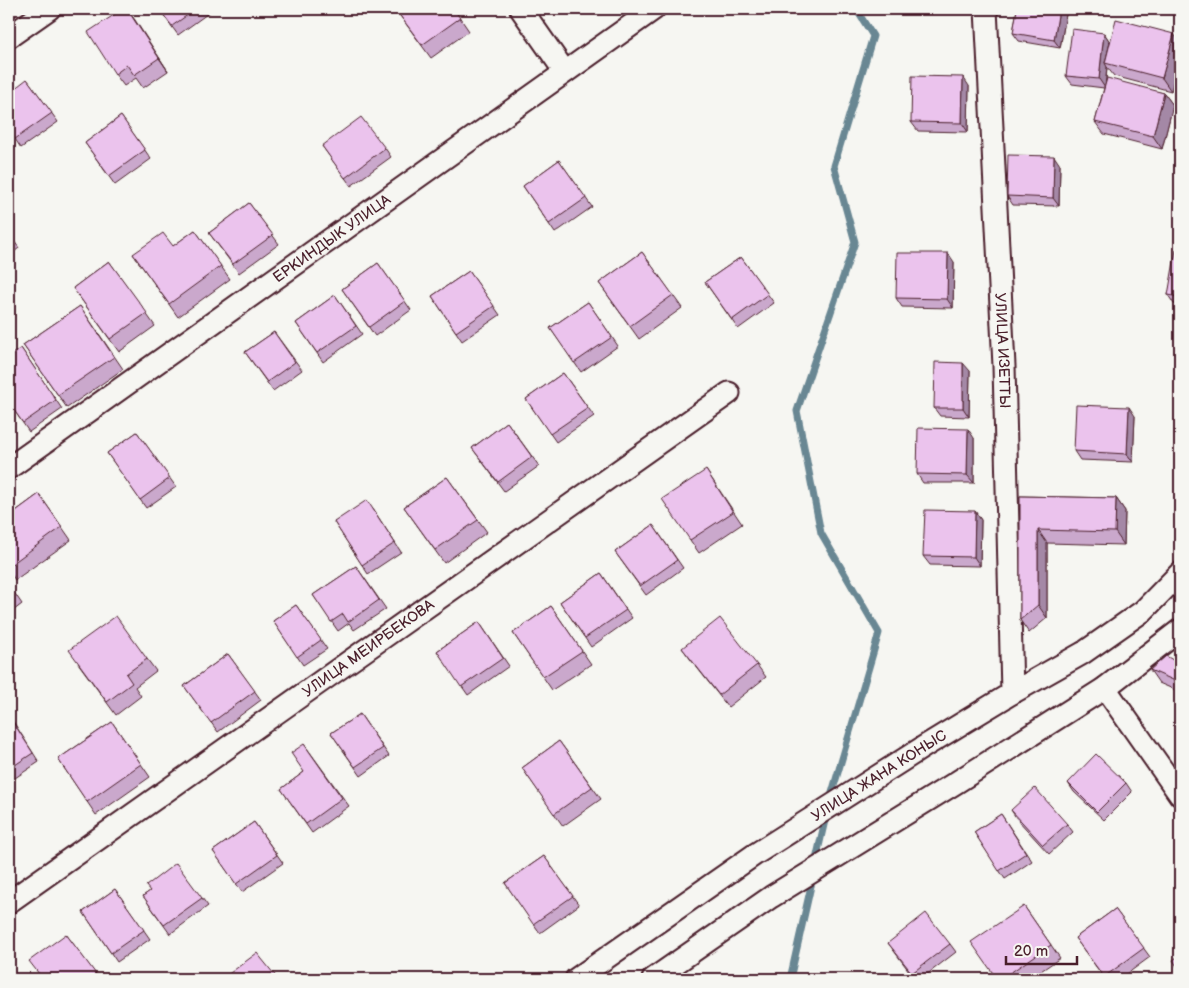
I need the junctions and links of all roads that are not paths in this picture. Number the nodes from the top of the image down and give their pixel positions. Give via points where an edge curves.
1 (49, 9) edge
2 (521, 9) edge
3 (654, 9) edge
4 (986, 9) edge
5 (9, 37) edge
6 (565, 72) junction
7 (728, 394) dead end
8 (9, 468) edge
9 (1180, 573) edge
10 (1180, 630) edge
11 (1106, 688) junction
12 (1012, 693) junction
13 (1180, 795) edge
14 (9, 902) edge
15 (576, 979) edge
16 (653, 979) edge

1 - 5 street
2 - 6 street
3 - 6 street, ЕРКИНДЫК УЛИЦА
4 - 12 street, УЛИЦА ИЗЕТТЫ via 1004,366
6 - 8 street, ЕРКИНДЫК УЛИЦА
7 - 14 street, УЛИЦА МЕИРБЕКОВА
9 - 12 street, УЛИЦА ЖАНА КОНЫС via 1143,611 1083,653
10 - 11 street
11 - 13 street
11 - 16 street via 771,897
12 - 15 street, УЛИЦА ЖАНА КОНЫС via 754,855

